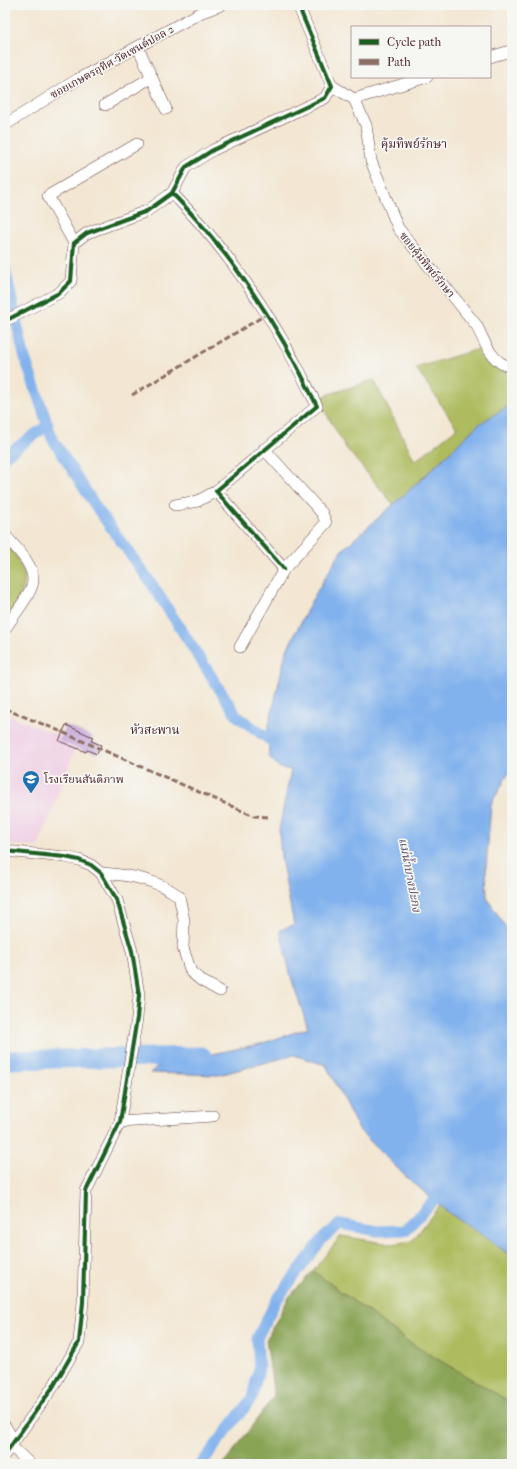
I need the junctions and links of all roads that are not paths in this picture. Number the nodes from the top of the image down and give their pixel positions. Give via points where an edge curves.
1 (221, 5) edge
2 (298, 5) edge
3 (138, 47) junction
4 (512, 56) edge
5 (491, 57) edge
6 (152, 78) junction
7 (423, 78) edge
8 (332, 86) junction
9 (354, 99) junction
10 (105, 105) dead end
11 (166, 109) dead end
12 (5, 125) edge
13 (137, 144) dead end
14 (172, 193) junction
15 (74, 243) junction
16 (5, 320) edge
17 (512, 366) edge
18 (264, 449) junction
19 (216, 491) junction
20 (175, 505) dead end
21 (5, 535) edge
22 (284, 569) junction
23 (5, 629) edge
24 (240, 647) dead end
25 (5, 851) edge
26 (101, 873) junction
27 (220, 991) dead end
28 (213, 1116) dead end
29 (120, 1122) junction
30 (5, 1426) edge
31 (10, 1447) edge
32 (30, 1464) edge

1 - 3 street, ซอยเกษตรอุทิศ-วัดเซนต์ปอล 2 via 202,12
2 - 8 street
3 - 6 street
3 - 12 street, ซอยเกษตรอุทิศ-วัดเซนต์ปอล 2
4 - 5 street via 510,51
6 - 10 street
6 - 11 street
7 - 9 street
8 - 9 street
8 - 14 street via 325,98 213,150 186,167
9 - 17 street, ซอยคุ้มทิพย์รักษา via 366,125 371,161 398,228 477,326 483,341 500,364 505,367
13 - 15 street via 48,196
14 - 15 street via 146,211 87,233
14 - 18 street via 219,246 255,295 286,344 317,406
15 - 16 street via 72,281 59,293 34,308
18 - 19 street
18 - 22 street via 325,518 326,523
19 - 20 street via 198,501
19 - 22 street
21 - 23 street via 30,568 33,580 28,593
22 - 24 street
25 - 26 street via 79,860
26 - 27 street via 140,878 170,889 179,896 184,920 183,948 191,972
26 - 29 street via 117,900 132,951 139,995 128,1083
28 - 29 street
29 - 31 street via 86,1191 83,1302 79,1342 52,1387
30 - 31 street
31 - 32 street

